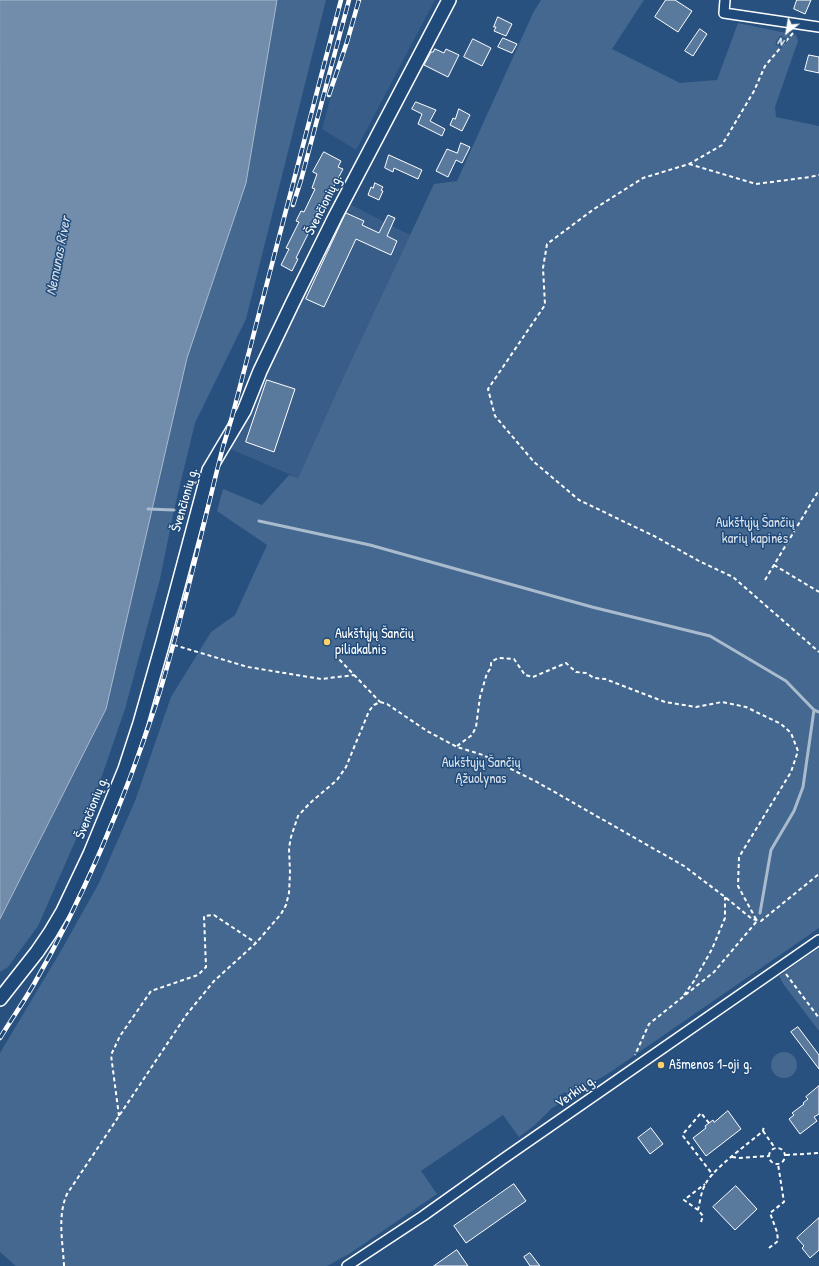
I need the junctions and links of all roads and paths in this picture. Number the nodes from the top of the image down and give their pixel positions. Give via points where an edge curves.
1 (449, 0) edge
2 (725, 0) edge
3 (800, 24) junction
4 (819, 27) edge
5 (689, 164) junction
6 (819, 174) edge
7 (819, 490) edge
8 (774, 565) junction
9 (765, 580) dead end
10 (819, 592) edge
11 (163, 642) junction
12 (335, 647) dead end
13 (819, 652) edge
14 (354, 675) junction
15 (380, 702) junction
16 (456, 747) junction
17 (819, 874) edge
18 (725, 897) junction
19 (757, 921) junction
20 (819, 940) edge
21 (256, 943) junction
22 (786, 973) dead end
23 (682, 998) junction
24 (0, 999) edge
25 (819, 1018) edge
26 (635, 1055) dead end
27 (120, 1116) junction
28 (709, 1123) dead end
29 (764, 1125) dead end
30 (763, 1131) junction
31 (775, 1148) junction
32 (818, 1152) edge
33 (786, 1155) junction
34 (769, 1156) junction
35 (732, 1157) junction
36 (778, 1164) junction
37 (712, 1175) junction
38 (705, 1184) junction
39 (698, 1210) junction
40 (701, 1222) dead end
41 (770, 1248) dead end
42 (64, 1266) edge
43 (347, 1266) edge

1 - 11 street, Švenčionių g. via 334,217 260,371 244,411 209,470
2 - 3 street via 724,13
3 - 4 street
3 - 5 path via 765,66 754,91 722,145
5 - 6 path via 756,184
5 - 13 path via 643,178 594,209 547,244 542,268 544,305 488,389 495,416 534,462 579,500 733,577
7 - 8 path
8 - 9 path
8 - 10 path
11 - 14 path via 248,667 321,679
11 - 24 street, Švenčionių g. via 125,769 90,854 50,933
12 - 14 path via 336,656
14 - 15 path
15 - 16 path
15 - 21 path via 368,711 346,767 337,780 298,816 288,848 290,873 286,905
16 - 18 path via 483,756 537,782 684,866
16 - 19 path via 474,731 487,673 491,668 491,662 498,658 514,659 525,674 533,677 566,664 576,672 586,672 594,678 605,679 665,702 696,707 722,702 746,707 781,724 791,733 798,751 791,772 739,857 738,886
17 - 19 path
18 - 19 path
18 - 23 path via 725,918 708,955
19 - 23 path via 714,972
20 - 43 street, Verkių g. via 423,1216
21 - 27 path via 214,981 187,1014
21 - 27 path via 214,915 204,916 206,967 198,975 150,992 120,1036 111,1055
22 - 25 path
23 - 26 path via 649,1024
27 - 42 path via 63,1203 61,1213
28 - 37 path via 701,1114 683,1136
29 - 30 path
30 - 31 path
30 - 35 path
31 - 33 path via 782,1149
31 - 34 path
32 - 33 path
33 - 36 path via 784,1161
34 - 35 path
34 - 36 path via 770,1160
35 - 37 path
36 - 41 path via 784,1202 770,1214 778,1241
37 - 38 path
38 - 39 path
38 - 39 path via 684,1200
39 - 40 path via 702,1216

